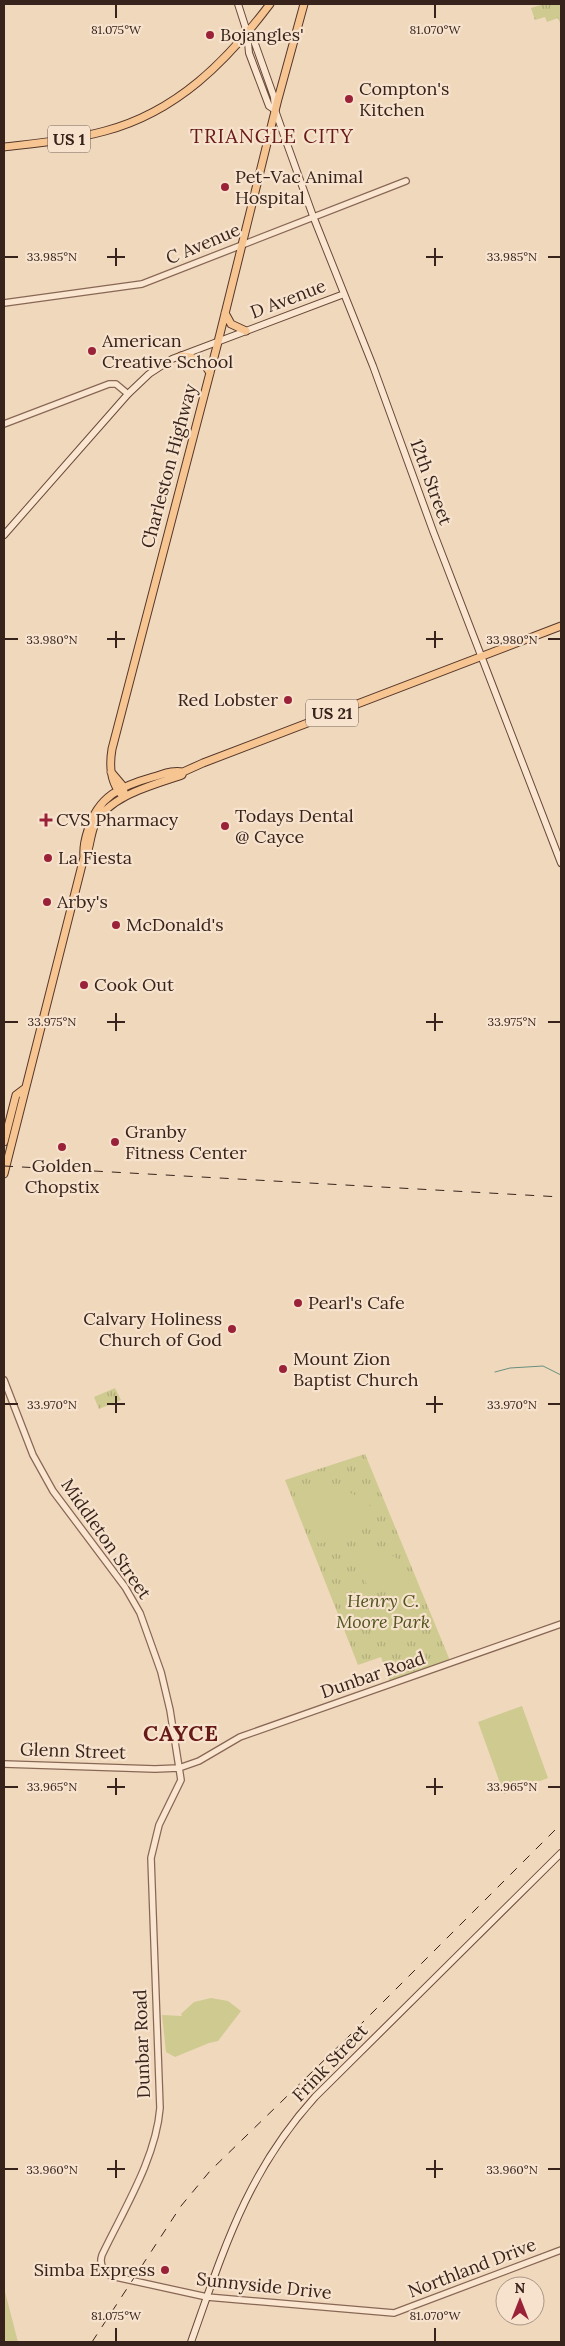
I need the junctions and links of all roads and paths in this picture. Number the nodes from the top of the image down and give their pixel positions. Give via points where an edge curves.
1 (238, 4) edge
2 (270, 4) edge
3 (304, 4) edge
4 (247, 32) junction
5 (276, 110) junction
6 (4, 147) edge
7 (406, 180) dead end
8 (313, 216) junction
9 (240, 246) junction
10 (344, 294) junction
11 (4, 302) edge
12 (225, 312) junction
13 (246, 331) junction
14 (218, 342) junction
15 (181, 356) junction
16 (210, 373) junction
17 (128, 394) junction
18 (4, 424) edge
19 (4, 535) edge
20 (561, 626) edge
21 (482, 656) junction
22 (183, 772) junction
23 (120, 790) junction
24 (124, 797) junction
25 (84, 856) junction
26 (561, 863) edge
27 (24, 1089) junction
28 (4, 1142) edge
29 (4, 1174) edge
30 (4, 1380) edge
31 (561, 1624) edge
32 (199, 1762) joint
33 (4, 1764) edge
34 (179, 1768) junction
35 (181, 1780) joint
36 (561, 1853) edge
37 (561, 2250) edge
38 (131, 2282) joint
39 (207, 2297) junction
40 (394, 2313) joint
41 (191, 2342) edge

1 - 4 main road, 12th Street
2 - 4 main road, US 1
3 - 5 main road, Charleston Highway
4 - 5 main road, 12th Street via 257,74 269,106
4 - 6 main road, US 1 via 203,80 160,109 107,131
5 - 8 main road, 12th Street
5 - 9 main road, Charleston Highway
7 - 8 street, C Avenue
8 - 9 street, C Avenue
8 - 10 main road, 12th Street
9 - 11 street, C Avenue via 142,284
9 - 12 main road, Charleston Highway
10 - 13 main road, D Avenue
10 - 21 main road, 12th Street
12 - 13 main road via 231,324
12 - 14 main road, Charleston Highway
13 - 14 main road, D Avenue
14 - 15 main road, D Avenue
14 - 16 main road, Charleston Highway
15 - 16 main road via 203,361
15 - 17 main road, D Avenue via 160,366
16 - 23 main road, Charleston Highway via 112,749 109,770
17 - 18 street via 116,384 110,384
17 - 19 main road, D Avenue
20 - 21 main road, US 21
21 - 22 main road, US 21
21 - 26 main road, 12th Street
22 - 23 main road, US 21 via 174,770
22 - 24 main road, US 21
23 - 24 main road
23 - 25 main road, US 21 via 106,798 92,815
24 - 25 main road, US 21 via 107,808 95,824
25 - 27 main road, US 21
27 - 28 main road, US 21 via 16,1095
27 - 29 main road, US 21
30 - 34 street, Middleton Street via 33,1455 53,1491 125,1587 144,1622 167,1696
31 - 32 street, Dunbar Road via 240,1737
32 - 34 street, Glenn Street
33 - 34 street, Glenn Street
34 - 35 street, Middleton Street
35 - 38 street, Dunbar Road via 159,1825 151,1858 160,2108 158,2128 101,2260 106,2274
36 - 39 main road, Frink Street via 315,2097 285,2132 243,2202
37 - 40 street, Northland Drive
38 - 39 street, Sunnyside Drive
39 - 40 street, Sunnyside Drive
39 - 41 main road, Frink Street

